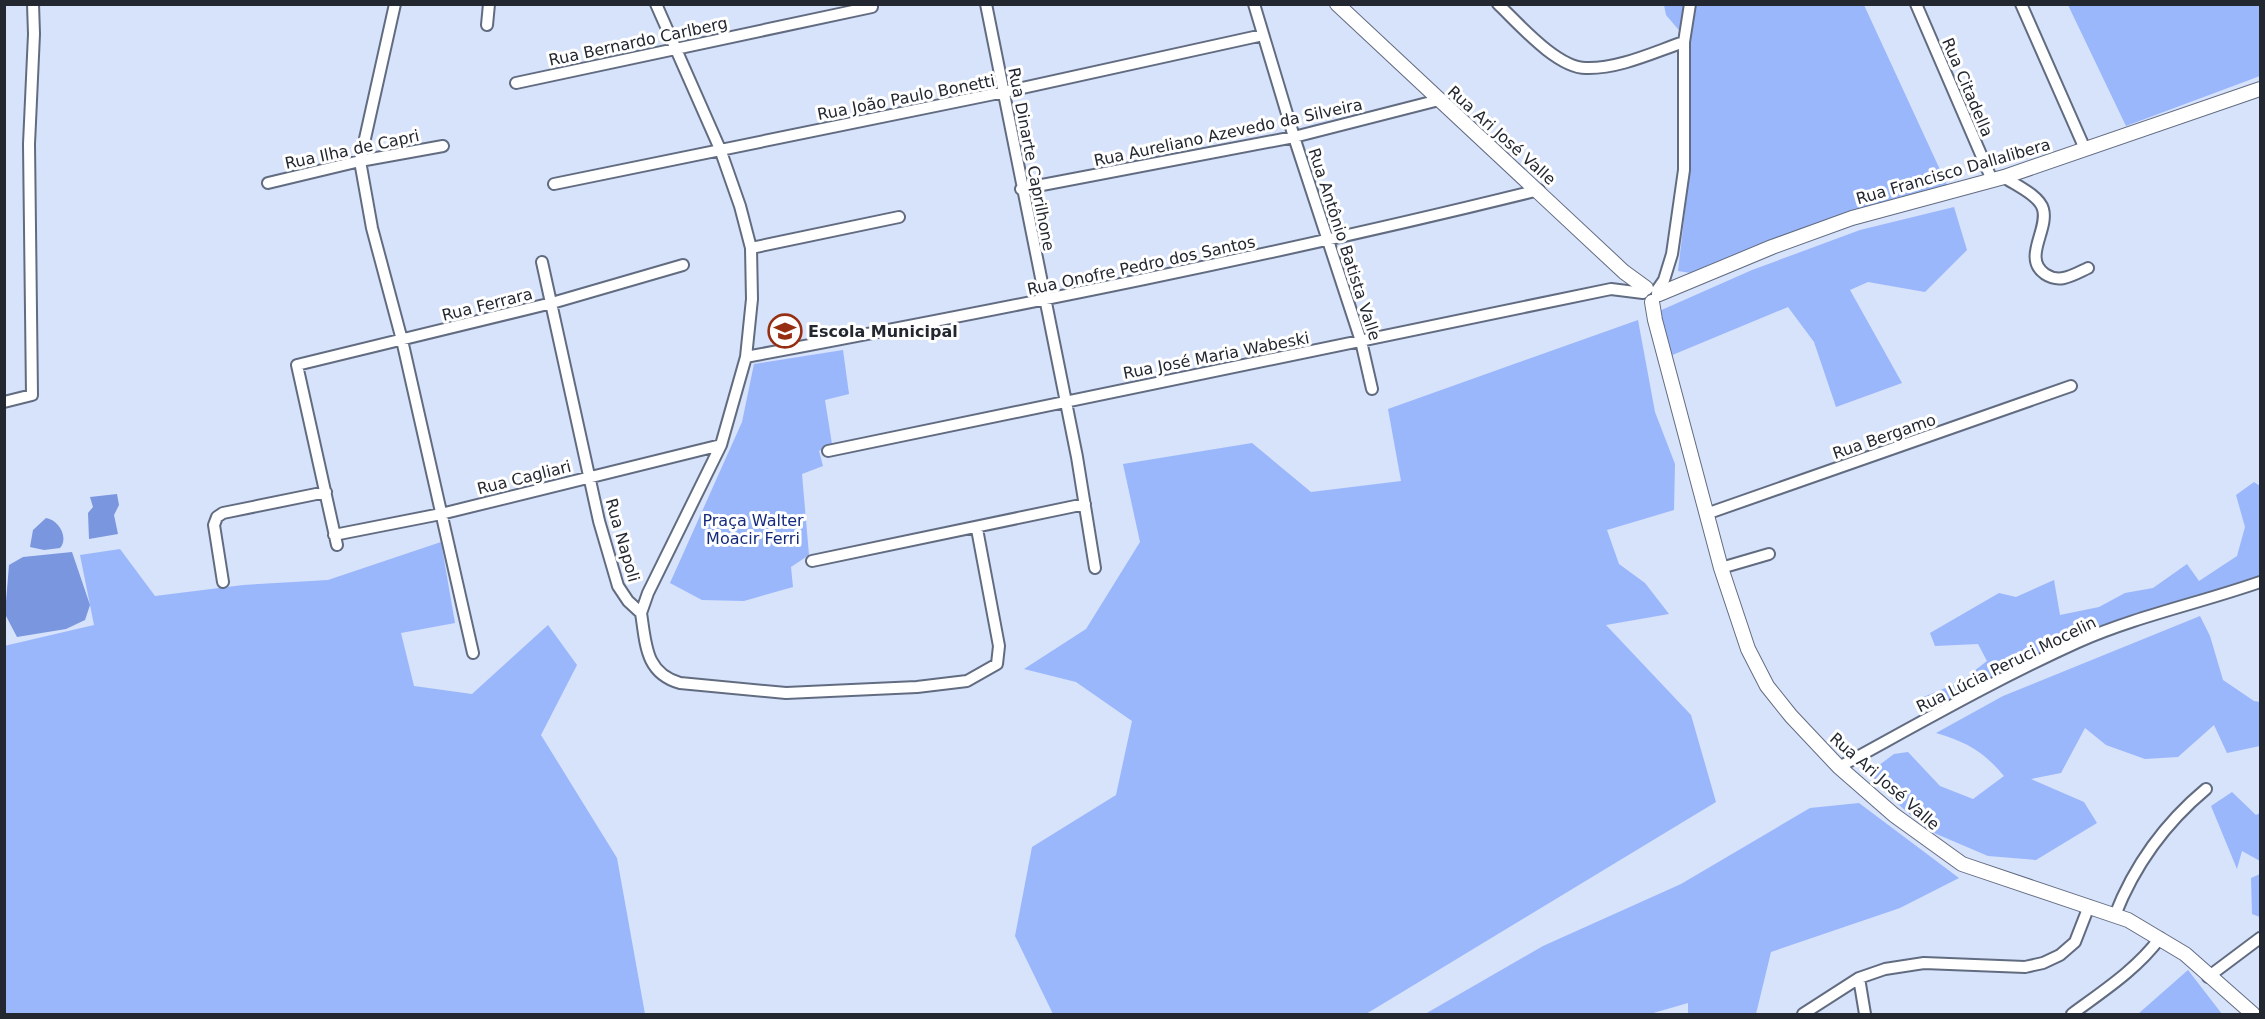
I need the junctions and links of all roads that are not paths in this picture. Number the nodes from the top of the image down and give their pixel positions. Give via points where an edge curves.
1 (33, 4) edge
2 (395, 4) edge
3 (489, 4) edge
4 (656, 4) edge
5 (986, 4) edge
6 (1254, 4) edge
7 (1337, 4) edge
8 (1498, 4) edge
9 (1690, 4) edge
10 (1916, 4) edge
11 (2021, 4) edge
12 (872, 7) dead end
13 (487, 25) dead end
14 (1263, 34) junction
15 (1684, 42) junction
16 (674, 47) junction
17 (516, 83) dead end
18 (2260, 89) edge
19 (1004, 92) junction
20 (1439, 100) junction
21 (1294, 136) junction
22 (443, 146) dead end
23 (720, 149) junction
24 (2085, 149) junction
25 (360, 161) junction
26 (1998, 179) junction
27 (268, 183) dead end
28 (554, 184) dead end
29 (1021, 189) junction
30 (1539, 190) junction
31 (899, 217) dead end
32 (1329, 241) junction
33 (751, 248) junction
34 (542, 262) dead end
35 (683, 265) dead end
36 (2088, 268) dead end
37 (1624, 272) junction
38 (1611, 289) junction
39 (1657, 290) junction
40 (1046, 301) junction
41 (552, 303) junction
42 (402, 340) junction
43 (1361, 341) junction
44 (746, 357) junction
45 (2072, 386) dead end
46 (1372, 389) dead end
47 (1065, 400) junction
48 (4, 402) edge
49 (721, 445) junction
50 (828, 451) dead end
51 (591, 475) junction
52 (326, 492) junction
53 (1085, 504) junction
54 (441, 514) junction
55 (1707, 514) junction
56 (976, 529) junction
57 (1769, 554) dead end
58 (812, 561) dead end
59 (1721, 567) junction
60 (1095, 568) dead end
61 (223, 582) dead end
62 (2260, 582) edge
63 (641, 613) junction
64 (473, 653) dead end
65 (1839, 766) junction
66 (2206, 789) dead end
67 (2089, 906) junction
68 (2115, 915) junction
69 (2160, 938) junction
70 (2260, 938) edge
71 (2208, 977) junction
72 (1858, 978) junction
73 (1803, 1014) edge
74 (1865, 1014) edge
75 (2072, 1014) edge
76 (2253, 1014) edge

1 - 48 street via 29,144 32,395
2 - 25 street
3 - 13 street
4 - 16 street
5 - 19 street, Rua Dinarte Caprilhone
6 - 14 street, Rua Antônio Batista Valle
7 - 20 street, Rua Ari José Valle
8 - 15 street via 1549,51 1585,69 1612,65
9 - 15 street
10 - 26 street, Rua Citadella
11 - 24 street
12 - 16 street, Rua Bernardo Carlberg
14 - 19 street, Rua João Paulo Bonetti
14 - 21 street, Rua Antônio Batista Valle
15 - 39 street via 1683,170 1672,254
16 - 17 street, Rua Bernardo Carlberg
16 - 23 street
18 - 24 street, Rua Francisco Dallalibera
19 - 23 street, Rua João Paulo Bonetti
19 - 29 street, Rua Dinarte Caprilhone
20 - 21 street, Rua Aureliano Azevedo da Silveira
20 - 30 street, Rua Ari José Valle
21 - 29 street, Rua Aureliano Azevedo da Silveira
21 - 32 street, Rua Antônio Batista Valle
22 - 25 street, Rua Ilha de Capri
23 - 28 street, Rua João Paulo Bonetti
23 - 33 street
24 - 26 street, Rua Francisco Dallalibera
25 - 27 street, Rua Ilha de Capri
25 - 42 street via 372,228
26 - 36 street via 2040,201 2044,210 2034,258 2039,270 2051,278 2064,279
26 - 39 street, Rua Francisco Dallalibera via 1852,218
29 - 40 street, Rua Dinarte Caprilhone
30 - 32 street, Rua Onofre Pedro dos Santos
30 - 37 street, Rua Ari José Valle
31 - 33 street
32 - 40 street, Rua Onofre Pedro dos Santos
32 - 43 street, Rua Antônio Batista Valle
33 - 44 street via 752,299
34 - 41 street, Rua Napoli
35 - 41 street, Rua Ferrara
37 - 38 street
37 - 39 street, Rua Ari José Valle
38 - 39 street, Rua José Maria Wabeski
38 - 43 street, Rua José Maria Wabeski
39 - 55 street, Rua Ari José Valle via 1654,320
40 - 44 street, Rua Onofre Pedro dos Santos
40 - 47 street, Rua Dinarte Caprilhone
41 - 42 street, Rua Ferrara
41 - 51 street, Rua Napoli
42 - 52 street, Rua Ferrara via 297,365
42 - 54 street
43 - 46 street, Rua Antônio Batista Valle
43 - 47 street, Rua José Maria Wabeski
44 - 49 street
45 - 55 street, Rua Bergamo
47 - 50 street, Rua José Maria Wabeski
47 - 53 street, Rua Dinarte Caprilhone
49 - 51 street, Rua Cagliari
49 - 63 street
51 - 54 street, Rua Cagliari
51 - 63 street, Rua Napoli via 618,586
52 - 54 street, Rua Cagliari via 336,540
52 - 61 street via 217,517 214,525
53 - 56 street
53 - 60 street, Rua Dinarte Caprilhone
54 - 64 street
55 - 59 street, Rua Ari José Valle
56 - 58 street
56 - 63 street via 999,646 997,664 967,681 786,693 665,679 646,647
57 - 59 street
59 - 65 street, Rua Ari José Valle via 1748,649 1767,686
62 - 65 street, Rua Lúcia Peruci Mocelin via 2172,607 2079,642
65 - 67 street, Rua Ari José Valle via 1894,815 1962,864
66 - 68 street via 2181,810 2152,844 2136,868
67 - 68 street, Rua Ari José Valle
67 - 72 street via 2076,942 2043,963 2025,967 1924,963
68 - 69 street, Rua Ari José Valle
69 - 71 street, Rua Ari José Valle via 2185,954
69 - 75 street via 2128,972
70 - 71 street
71 - 76 street, Rua Ari José Valle
72 - 73 street
72 - 74 street

